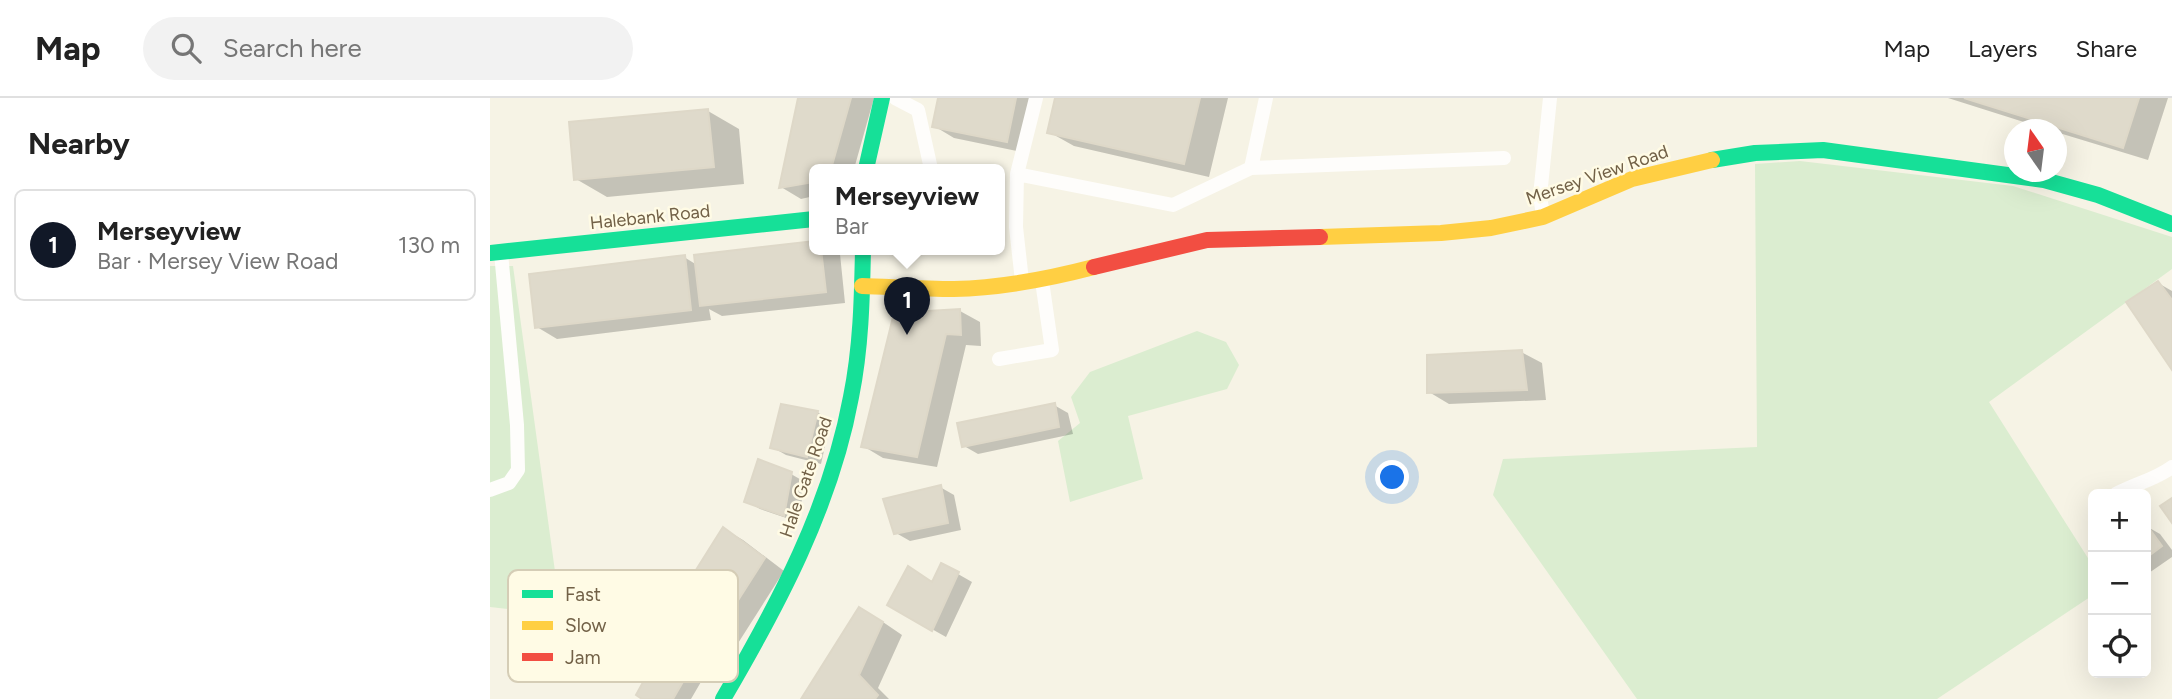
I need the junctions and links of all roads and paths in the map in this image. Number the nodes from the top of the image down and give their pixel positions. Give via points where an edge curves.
1 (882, 98) edge
2 (895, 98) edge
3 (1036, 98) edge
4 (1266, 98) edge
5 (1549, 98) edge
6 (1504, 158) dead end
7 (867, 164) edge
8 (930, 164) edge
9 (1251, 168) junction
10 (1017, 174) junction
11 (1543, 217) junction
12 (809, 220) edge
13 (2172, 224) edge
14 (496, 252) edge
15 (863, 255) edge
16 (1042, 279) junction
17 (1022, 283) junction
18 (862, 286) junction
19 (999, 359) dead end
20 (2172, 467) edge
21 (2125, 489) edge
22 (490, 490) edge
23 (738, 671) edge
24 (732, 682) edge
25 (723, 699) edge

1 - 7 street
2 - 8 lane via 918,110
3 - 10 lane
4 - 9 lane
5 - 11 lane via 1540,196
6 - 9 lane
9 - 10 lane via 1173,205
10 - 17 lane
11 - 13 street, Mersey View Road via 1632,179 1693,163 1755,153 1823,150 2044,180
11 - 16 street, Mersey View Road via 1441,233 1207,240
12 - 14 street, Halebank Road
14 - 22 lane via 519,470 509,483
15 - 18 street, Hale Gate Road
16 - 17 street, Mersey View Road
16 - 19 lane via 1052,350
17 - 18 street, Mersey View Road via 955,289
18 - 23 street, Hale Gate Road via 855,375 836,460 794,567
20 - 21 lane
24 - 25 street, Hale Gate Road

